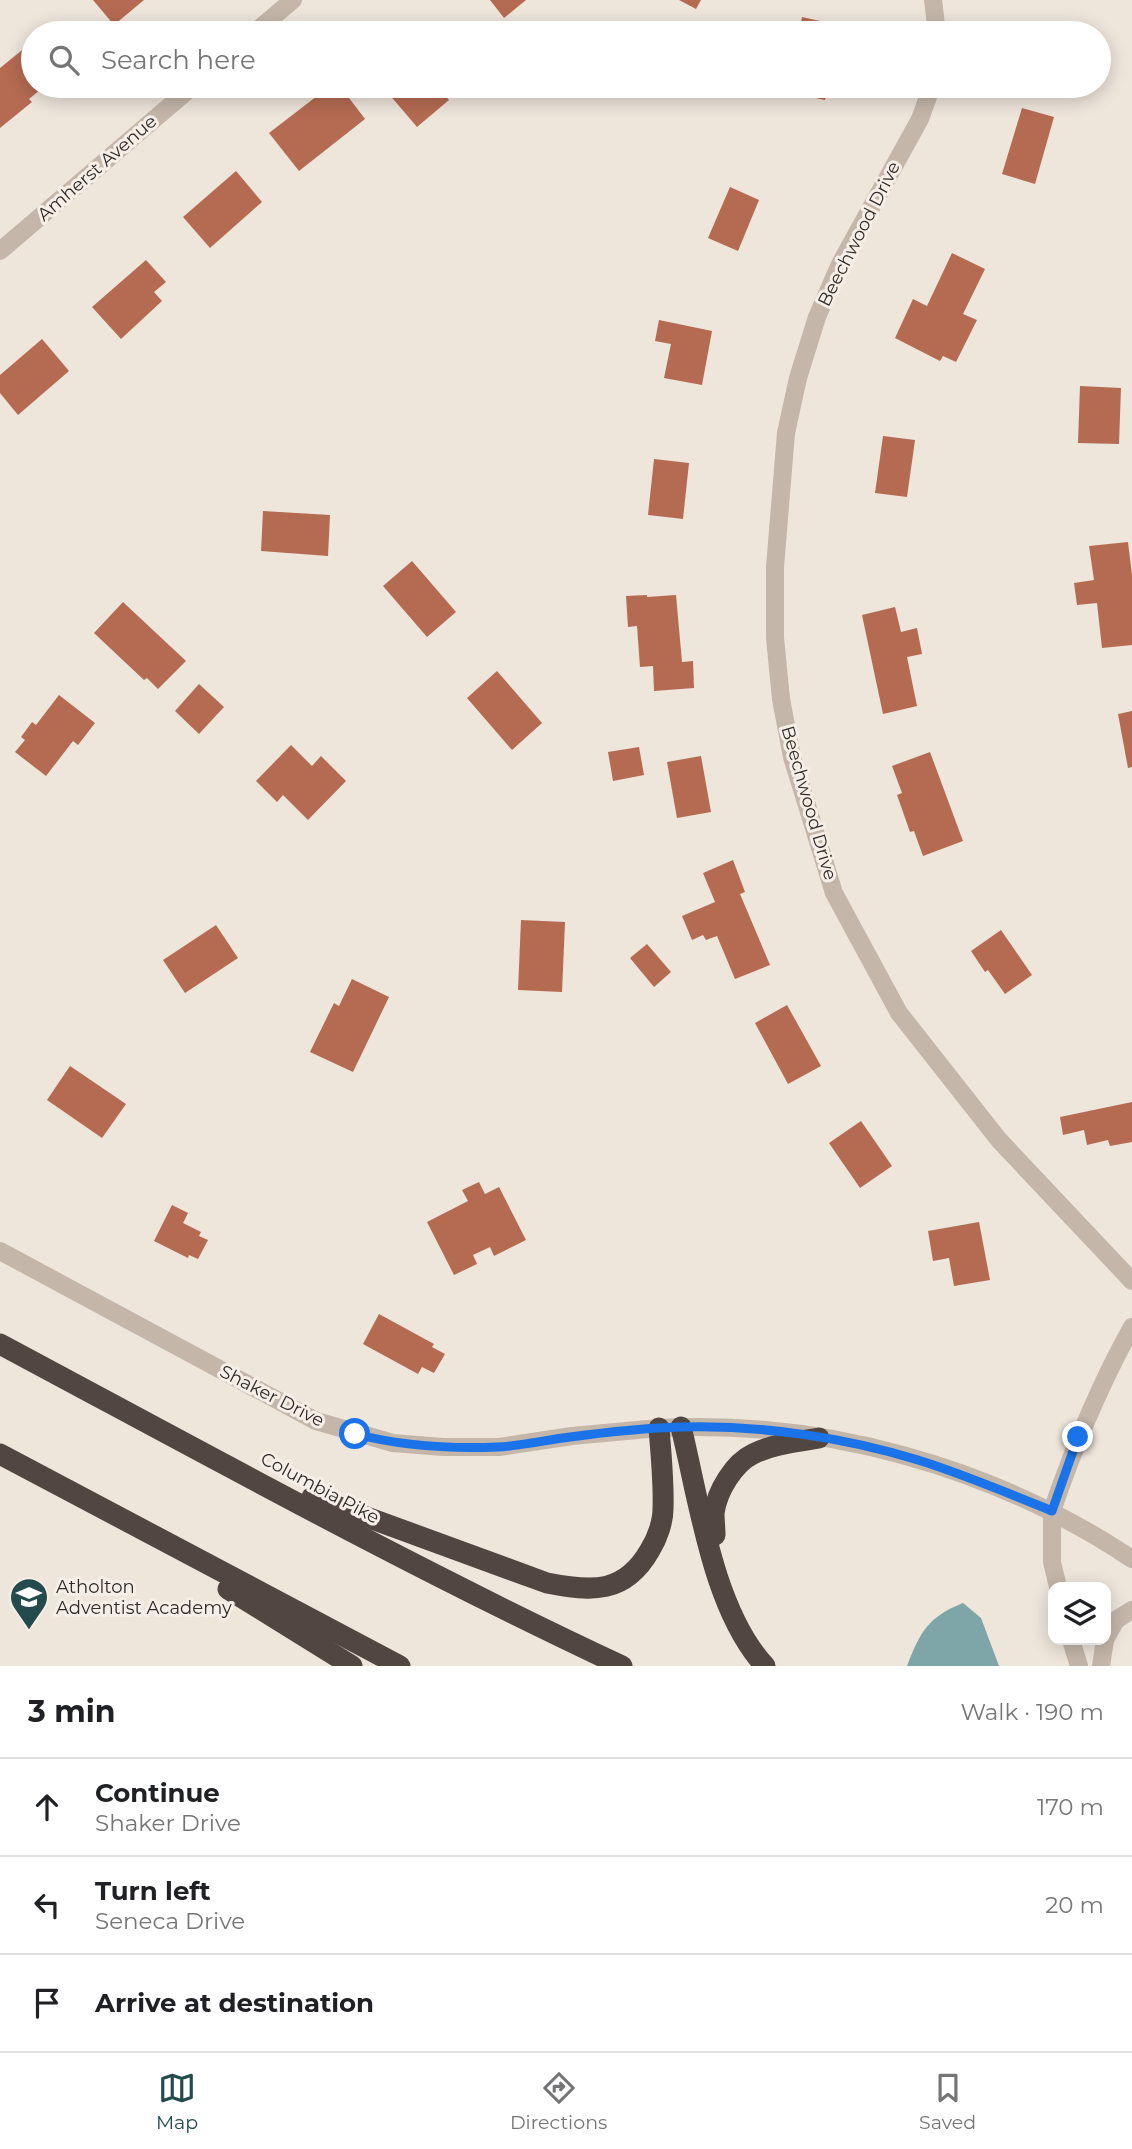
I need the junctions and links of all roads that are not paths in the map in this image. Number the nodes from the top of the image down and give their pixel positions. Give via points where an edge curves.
1 (293, 0) edge
2 (933, 0) edge
3 (268, 21) edge
4 (936, 21) edge
5 (179, 98) edge
6 (928, 98) edge
7 (0, 251) edge
8 (0, 1251) edge
9 (1132, 1281) edge
10 (1132, 1327) edge
11 (0, 1343) edge
12 (681, 1427) junction
13 (659, 1428) junction
14 (819, 1438) junction
15 (0, 1454) edge
16 (234, 1469) junction
17 (62, 1487) junction
18 (1052, 1511) junction
19 (1132, 1559) edge
20 (716, 1572) junction
21 (1057, 1582) edge
22 (1132, 1611) edge
23 (1111, 1630) edge
24 (1073, 1645) edge
25 (1105, 1645) edge
26 (352, 1666) edge
27 (400, 1666) edge
28 (622, 1666) edge
29 (765, 1666) edge
30 (1079, 1666) edge
31 (1101, 1666) edge

1 - 3 street
2 - 4 street
5 - 7 street, Amherst Avenue
6 - 9 street, Beechwood Drive via 840,264 798,378 786,433 775,567 781,699 792,757 834,893 899,1013 999,1140
8 - 13 street, Shaker Drive via 316,1421 355,1434 393,1443 499,1447
10 - 18 street via 1078,1437
11 - 16 highway, Columbia Pike
12 - 13 street, Shaker Drive
12 - 14 street, Shaker Drive via 730,1427
12 - 20 highway
13 - 16 highway via 663,1513 654,1544 642,1565 625,1580 602,1588 547,1583
14 - 18 street, Shaker Drive via 916,1460
14 - 20 highway via 751,1454 734,1470 715,1512
15 - 17 highway
16 - 28 highway, Columbia Pike via 521,1619
17 - 26 highway
17 - 27 highway
18 - 19 street, Shaker Drive
18 - 21 street
20 - 29 highway via 734,1622
22 - 23 street via 1116,1620
24 - 30 street
25 - 31 street

